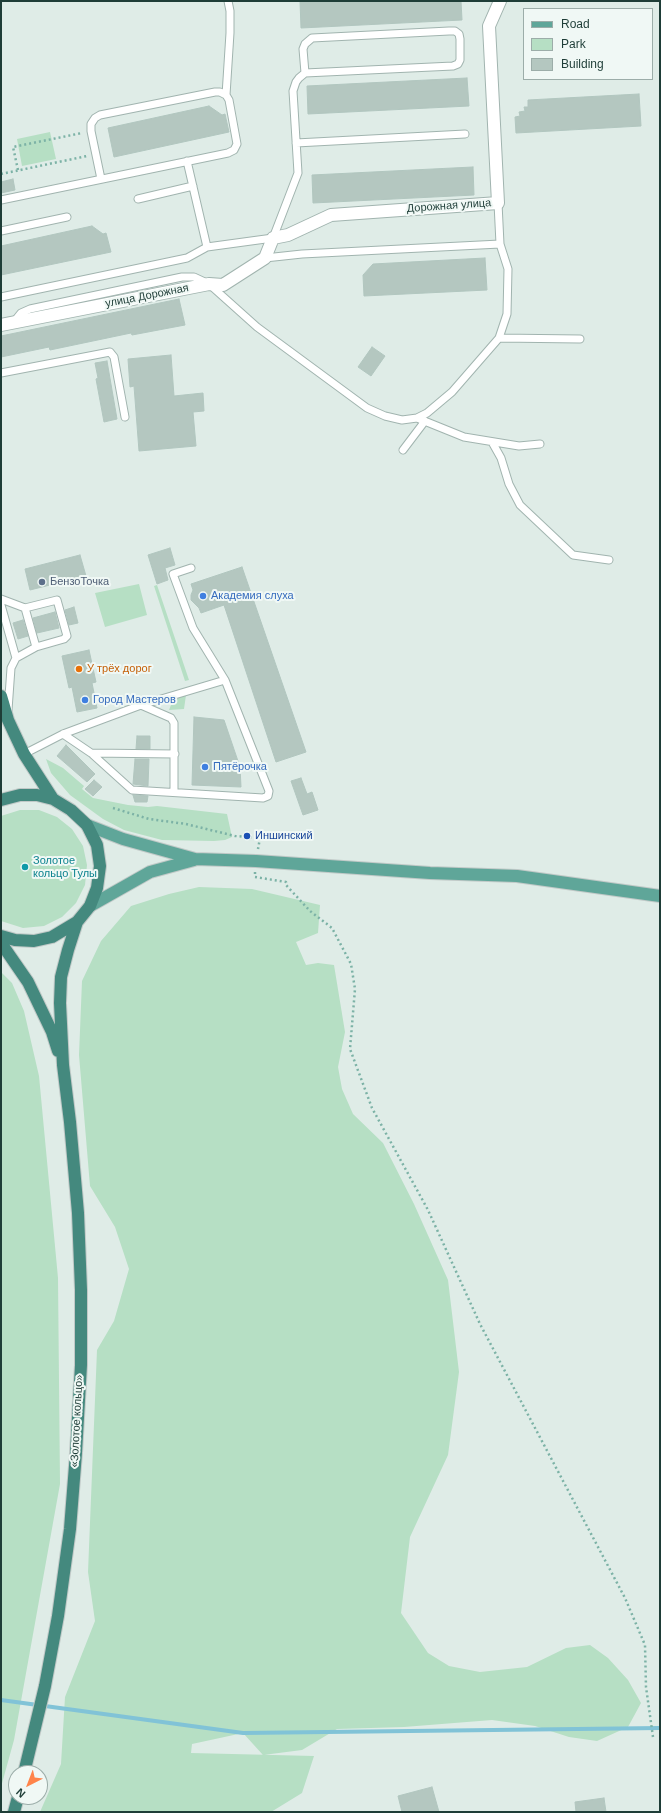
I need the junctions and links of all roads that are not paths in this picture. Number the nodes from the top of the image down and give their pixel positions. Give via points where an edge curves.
1 (228, 1) edge
2 (500, 1) edge
3 (305, 73) junction
4 (226, 95) junction
5 (465, 134) dead end
6 (296, 143) junction
7 (187, 161) junction
8 (101, 179) junction
9 (193, 186) junction
10 (138, 199) dead end
11 (1, 200) edge
12 (498, 202) junction
13 (67, 217) dead end
14 (1, 231) edge
15 (273, 238) junction
16 (500, 244) junction
17 (207, 247) junction
18 (265, 258) junction
19 (209, 284) junction
20 (1, 297) edge
21 (1, 325) edge
22 (499, 338) junction
23 (580, 339) dead end
24 (1, 373) edge
25 (125, 417) dead end
26 (417, 418) junction
27 (425, 421) junction
28 (492, 442) junction
29 (540, 444) dead end
30 (403, 450) dead end
31 (609, 560) dead end
32 (191, 568) dead end
33 (1, 599) edge
34 (1, 605) edge
35 (25, 608) junction
36 (36, 647) junction
37 (16, 658) junction
38 (225, 680) junction
39 (1, 696) edge
40 (141, 705) junction
41 (8, 720) junction
42 (63, 734) junction
43 (91, 753) junction
44 (24, 754) junction
45 (175, 754) junction
46 (174, 792) junction
47 (52, 799) junction
48 (1, 800) edge
49 (87, 825) junction
50 (195, 859) junction
51 (660, 896) edge
52 (90, 906) junction
53 (77, 922) junction
54 (1, 936) edge
55 (1, 943) edge
56 (63, 1065) junction
57 (26, 1765) edge

1 - 4 lane via 230,33
2 - 12 street, Дорожная улица via 489,26
3 - 3 lane via 453,66 460,60 459,34 449,31 312,38 305,44
3 - 6 lane via 294,87
4 - 7 lane via 238,144 228,153
4 - 8 lane via 215,92 95,118 91,124 91,131
5 - 6 lane
6 - 15 lane via 298,173
7 - 8 lane
7 - 9 lane
8 - 11 lane
9 - 10 lane
9 - 17 lane
12 - 15 street, Дорожная улица via 331,215 288,235
12 - 16 lane
13 - 14 lane
15 - 17 lane
15 - 18 street
16 - 18 lane
16 - 22 lane via 508,269 507,314
17 - 20 lane via 186,258
18 - 19 street, улица Дорожная via 223,285
19 - 21 street, улица Дорожная
19 - 26 lane via 257,326 367,408 402,420
22 - 23 lane
22 - 26 lane via 452,392
24 - 25 lane via 110,352 114,357
26 - 27 lane
27 - 28 lane via 464,437
27 - 30 lane
28 - 29 lane via 519,446
28 - 31 lane via 520,505 573,555
32 - 38 lane via 173,574 193,628
33 - 35 lane
34 - 37 lane
35 - 36 lane
35 - 36 lane via 57,600 67,638
36 - 37 lane
37 - 41 lane via 11,668
38 - 40 lane
38 - 46 lane via 269,795 262,798
39 - 41 highway, «Золотое кольцо»
40 - 42 lane
40 - 45 lane via 173,720
41 - 44 highway, «Золотое кольцо»
42 - 43 lane
42 - 44 lane
43 - 45 lane
43 - 46 lane via 132,790
44 - 47 highway, «Золотое кольцо»
45 - 46 lane
47 - 48 highway, «Золотое кольцо» via 37,795 20,795
47 - 49 highway, «Золотое кольцо» via 71,810
49 - 50 main road via 123,839
49 - 52 highway, «Золотое кольцо» via 97,845 100,866 97,888
50 - 51 main road via 517,876
50 - 52 main road via 150,872
52 - 53 highway, «Золотое кольцо»
53 - 54 highway, «Золотое кольцо» via 52,937 34,941 14,940
53 - 56 highway, «Золотое кольцо» via 61,977
55 - 56 highway, «Золотое кольцо» via 28,982 52,1032
56 - 57 highway, «Золотое кольцо» via 78,1213 81,1365 70,1529 58,1616

